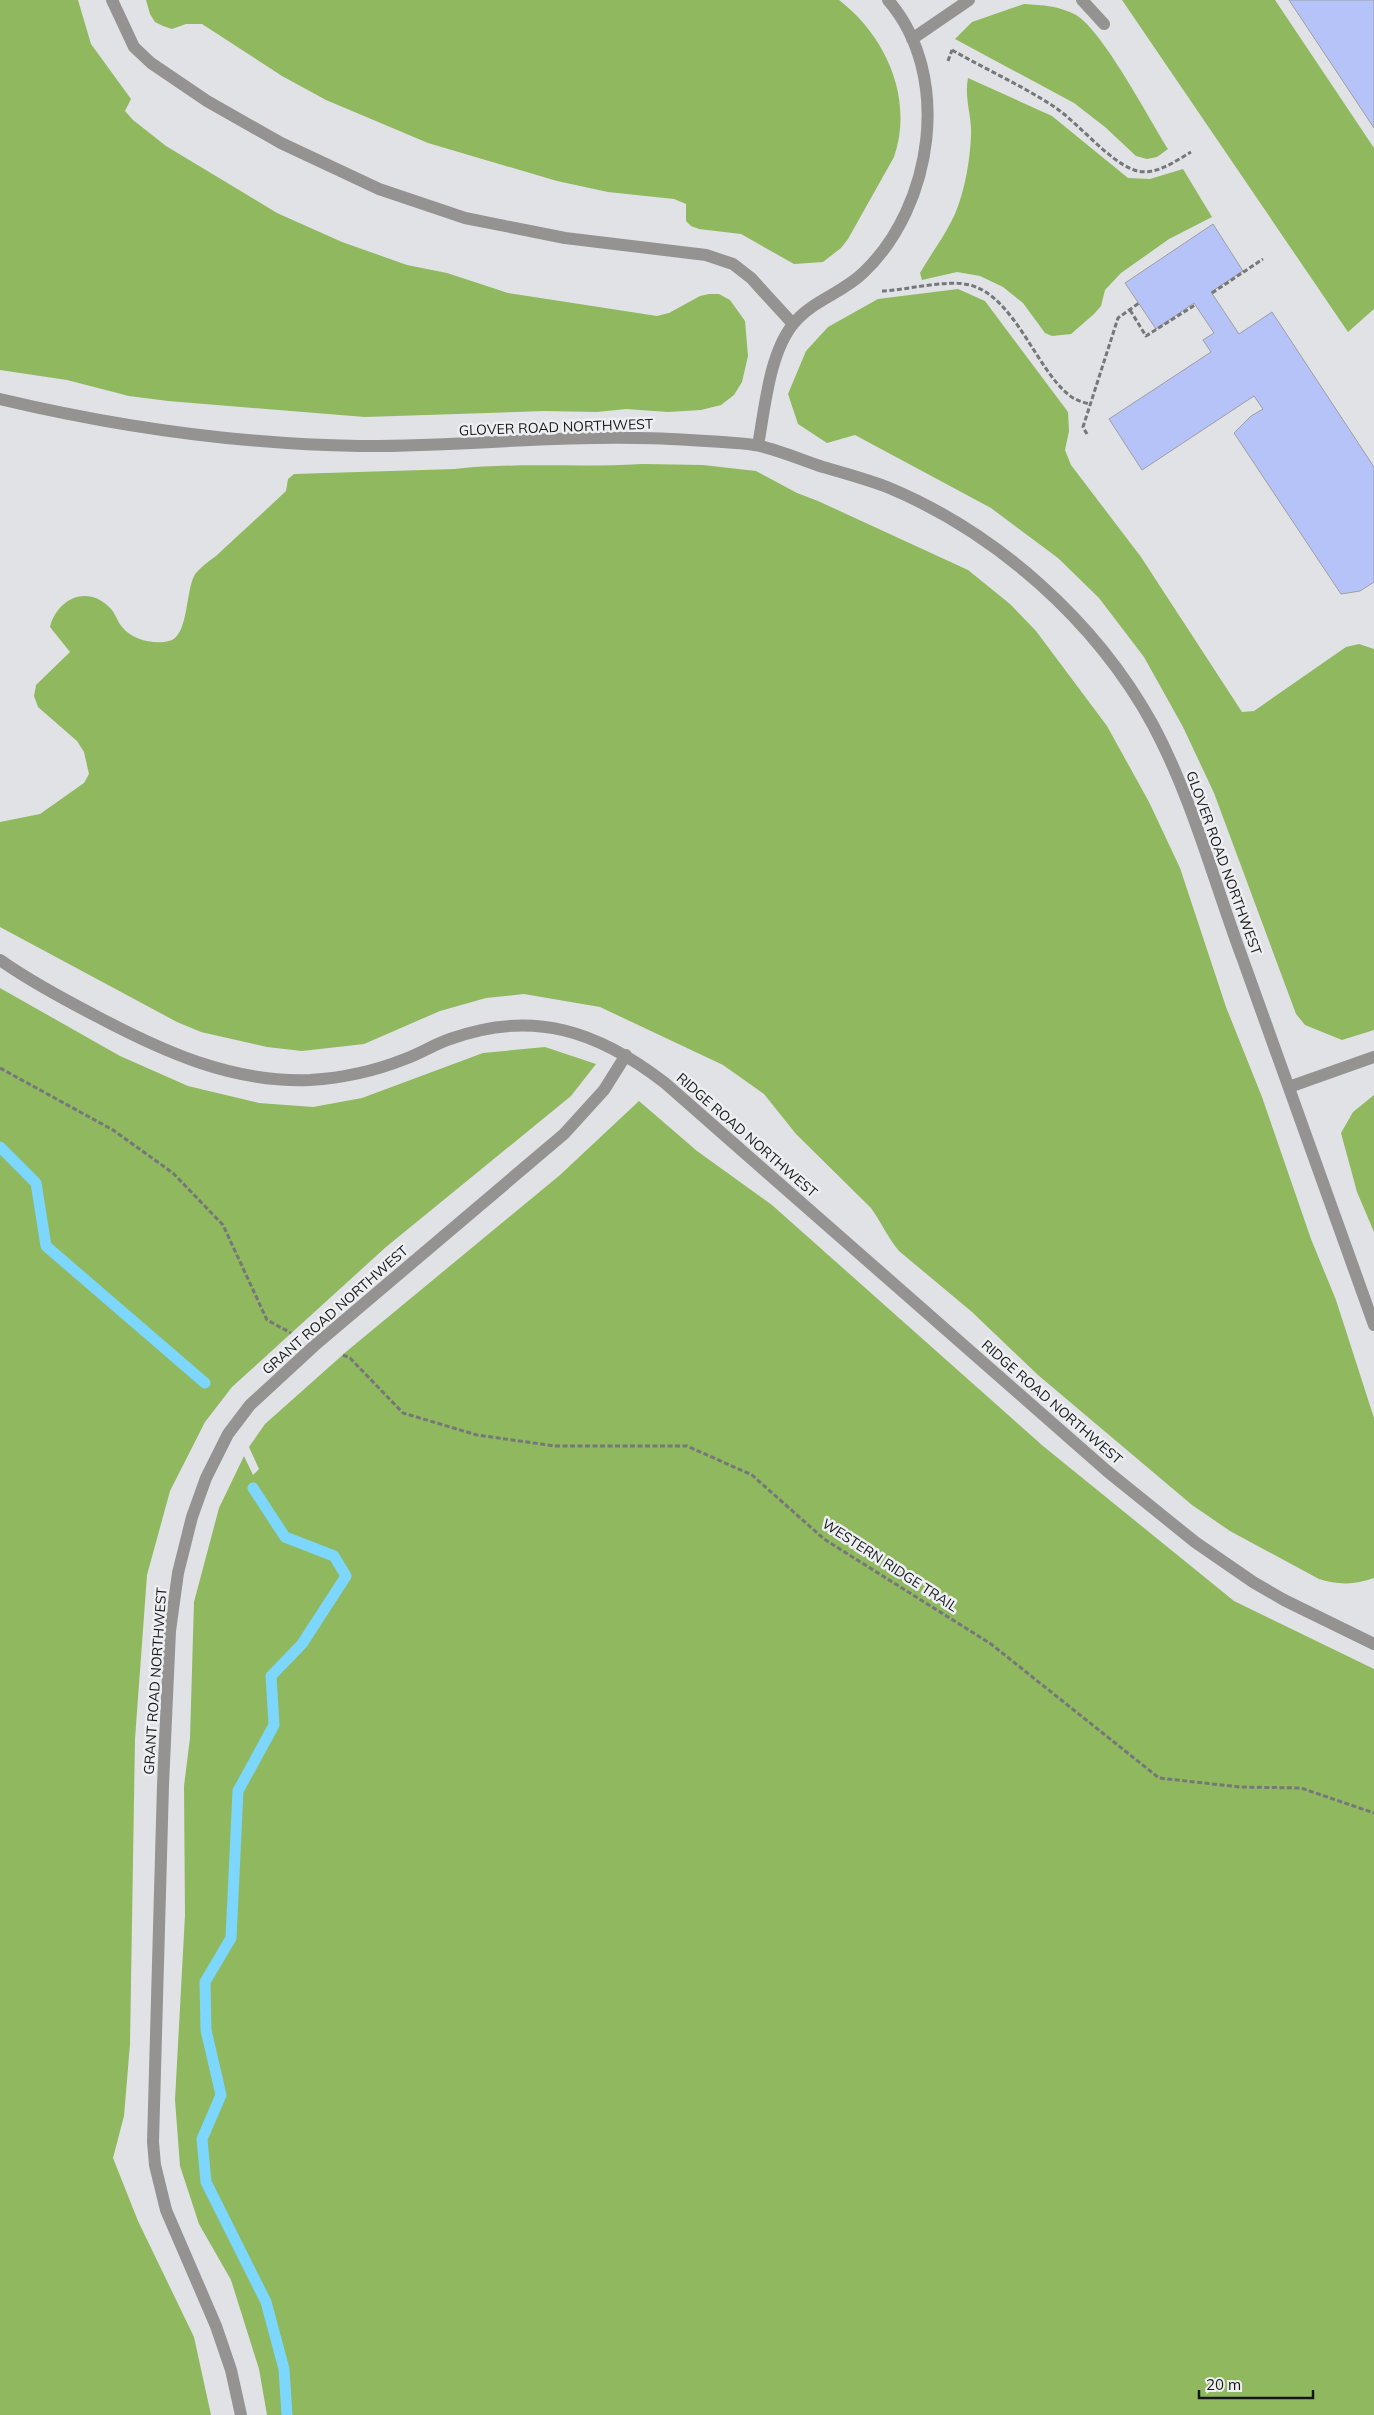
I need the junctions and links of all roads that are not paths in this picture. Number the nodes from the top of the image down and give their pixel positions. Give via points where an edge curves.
1 (112, 0) edge
2 (888, 0) edge
3 (970, 0) edge
4 (1082, 0) edge
5 (1104, 24) dead end
6 (912, 39) junction
7 (794, 324) junction
8 (0, 399) edge
9 (758, 445) junction
10 (0, 960) edge
11 (626, 1055) junction
12 (1374, 1056) edge
13 (1289, 1088) junction
14 (1374, 1325) edge
15 (1374, 1644) edge
16 (241, 2415) edge

1 - 7 street via 134,47 151,63 207,101 281,143 379,189 465,218 565,238 706,255 733,264 751,278
2 - 6 street
3 - 6 street
4 - 5 street
6 - 7 street via 924,82 926,153 906,215 884,249 863,273 807,310
7 - 9 street via 780,345
8 - 9 street, GLOVER ROAD NORTHWEST via 160,430 293,443 364,446 636,438
9 - 13 street, GLOVER ROAD NORTHWEST via 886,487 958,524 1014,563 1058,602 1101,649 1145,712 1182,786
10 - 11 street, RIDGE ROAD NORTHWEST via 86,1011 170,1053 197,1063 255,1076 298,1080 352,1075 403,1060 452,1038 510,1026 540,1025 569,1031
11 - 15 street, RIDGE ROAD NORTHWEST via 665,1083 1107,1471 1195,1542 1284,1600
11 - 16 street, GRANT ROAD NORTHWEST via 604,1090 564,1134 314,1346 250,1405 216,1455 184,1545 170,1631 153,2149 166,2210 216,2326 231,2370
12 - 13 street
13 - 14 street, GLOVER ROAD NORTHWEST

